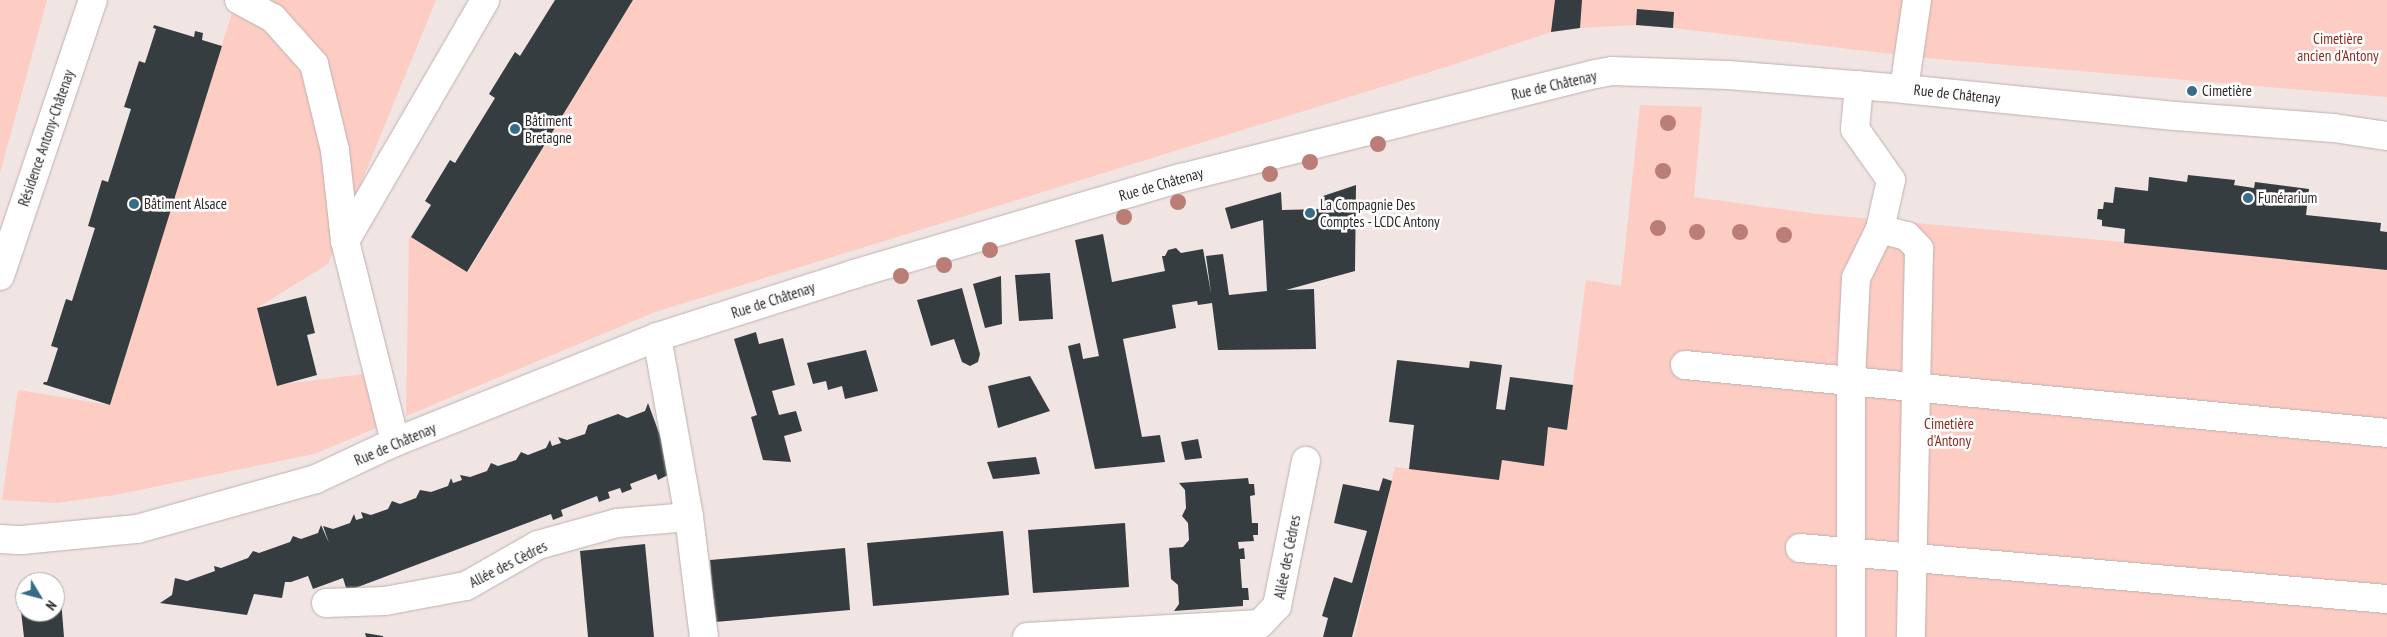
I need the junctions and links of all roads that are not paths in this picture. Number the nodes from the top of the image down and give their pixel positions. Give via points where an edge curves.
1 (92, 0) edge
2 (239, 0) edge
3 (485, 0) edge
4 (1917, 0) edge
5 (1859, 85) junction
6 (1904, 89) junction
7 (2380, 138) edge
8 (1880, 229) junction
9 (345, 241) junction
10 (0, 276) edge
11 (657, 338) junction
12 (1685, 365) dead end
13 (1851, 380) junction
14 (1915, 386) junction
15 (2387, 433) edge
16 (395, 442) junction
17 (1306, 461) dead end
18 (690, 517) junction
19 (0, 539) edge
20 (1800, 548) dead end
21 (1852, 553) junction
22 (1913, 558) junction
23 (2387, 599) edge
24 (326, 603) dead end
25 (704, 637) edge
26 (1027, 637) edge
27 (1851, 637) edge
28 (1911, 637) edge

1 - 10 main road, Résidence Antony-Châtenay
2 - 9 main road via 274,18 314,64 335,150
3 - 9 main road
4 - 6 main road
5 - 6 main road, Rue de Châtenay
5 - 8 main road via 1855,129 1891,180
5 - 11 main road, Rue de Châtenay via 1728,74 1596,74 1181,178 854,274
6 - 7 main road, Rue de Châtenay via 2334,128
8 - 13 main road via 1856,278
8 - 14 main road via 1907,236 1918,249
9 - 16 main road
11 - 16 main road, Rue de Châtenay
11 - 18 main road
12 - 13 main road
13 - 14 main road
13 - 21 main road
14 - 15 main road
14 - 22 main road
16 - 19 main road, Rue de Châtenay via 316,479 137,529 22,540
17 - 26 main road, Allée des Cèdres via 1278,606 1260,624
18 - 24 main road, Allée des Cèdres via 616,523 538,545 466,586 385,601
18 - 25 main road
20 - 21 main road
21 - 22 main road
21 - 27 main road
22 - 23 main road
22 - 28 main road

